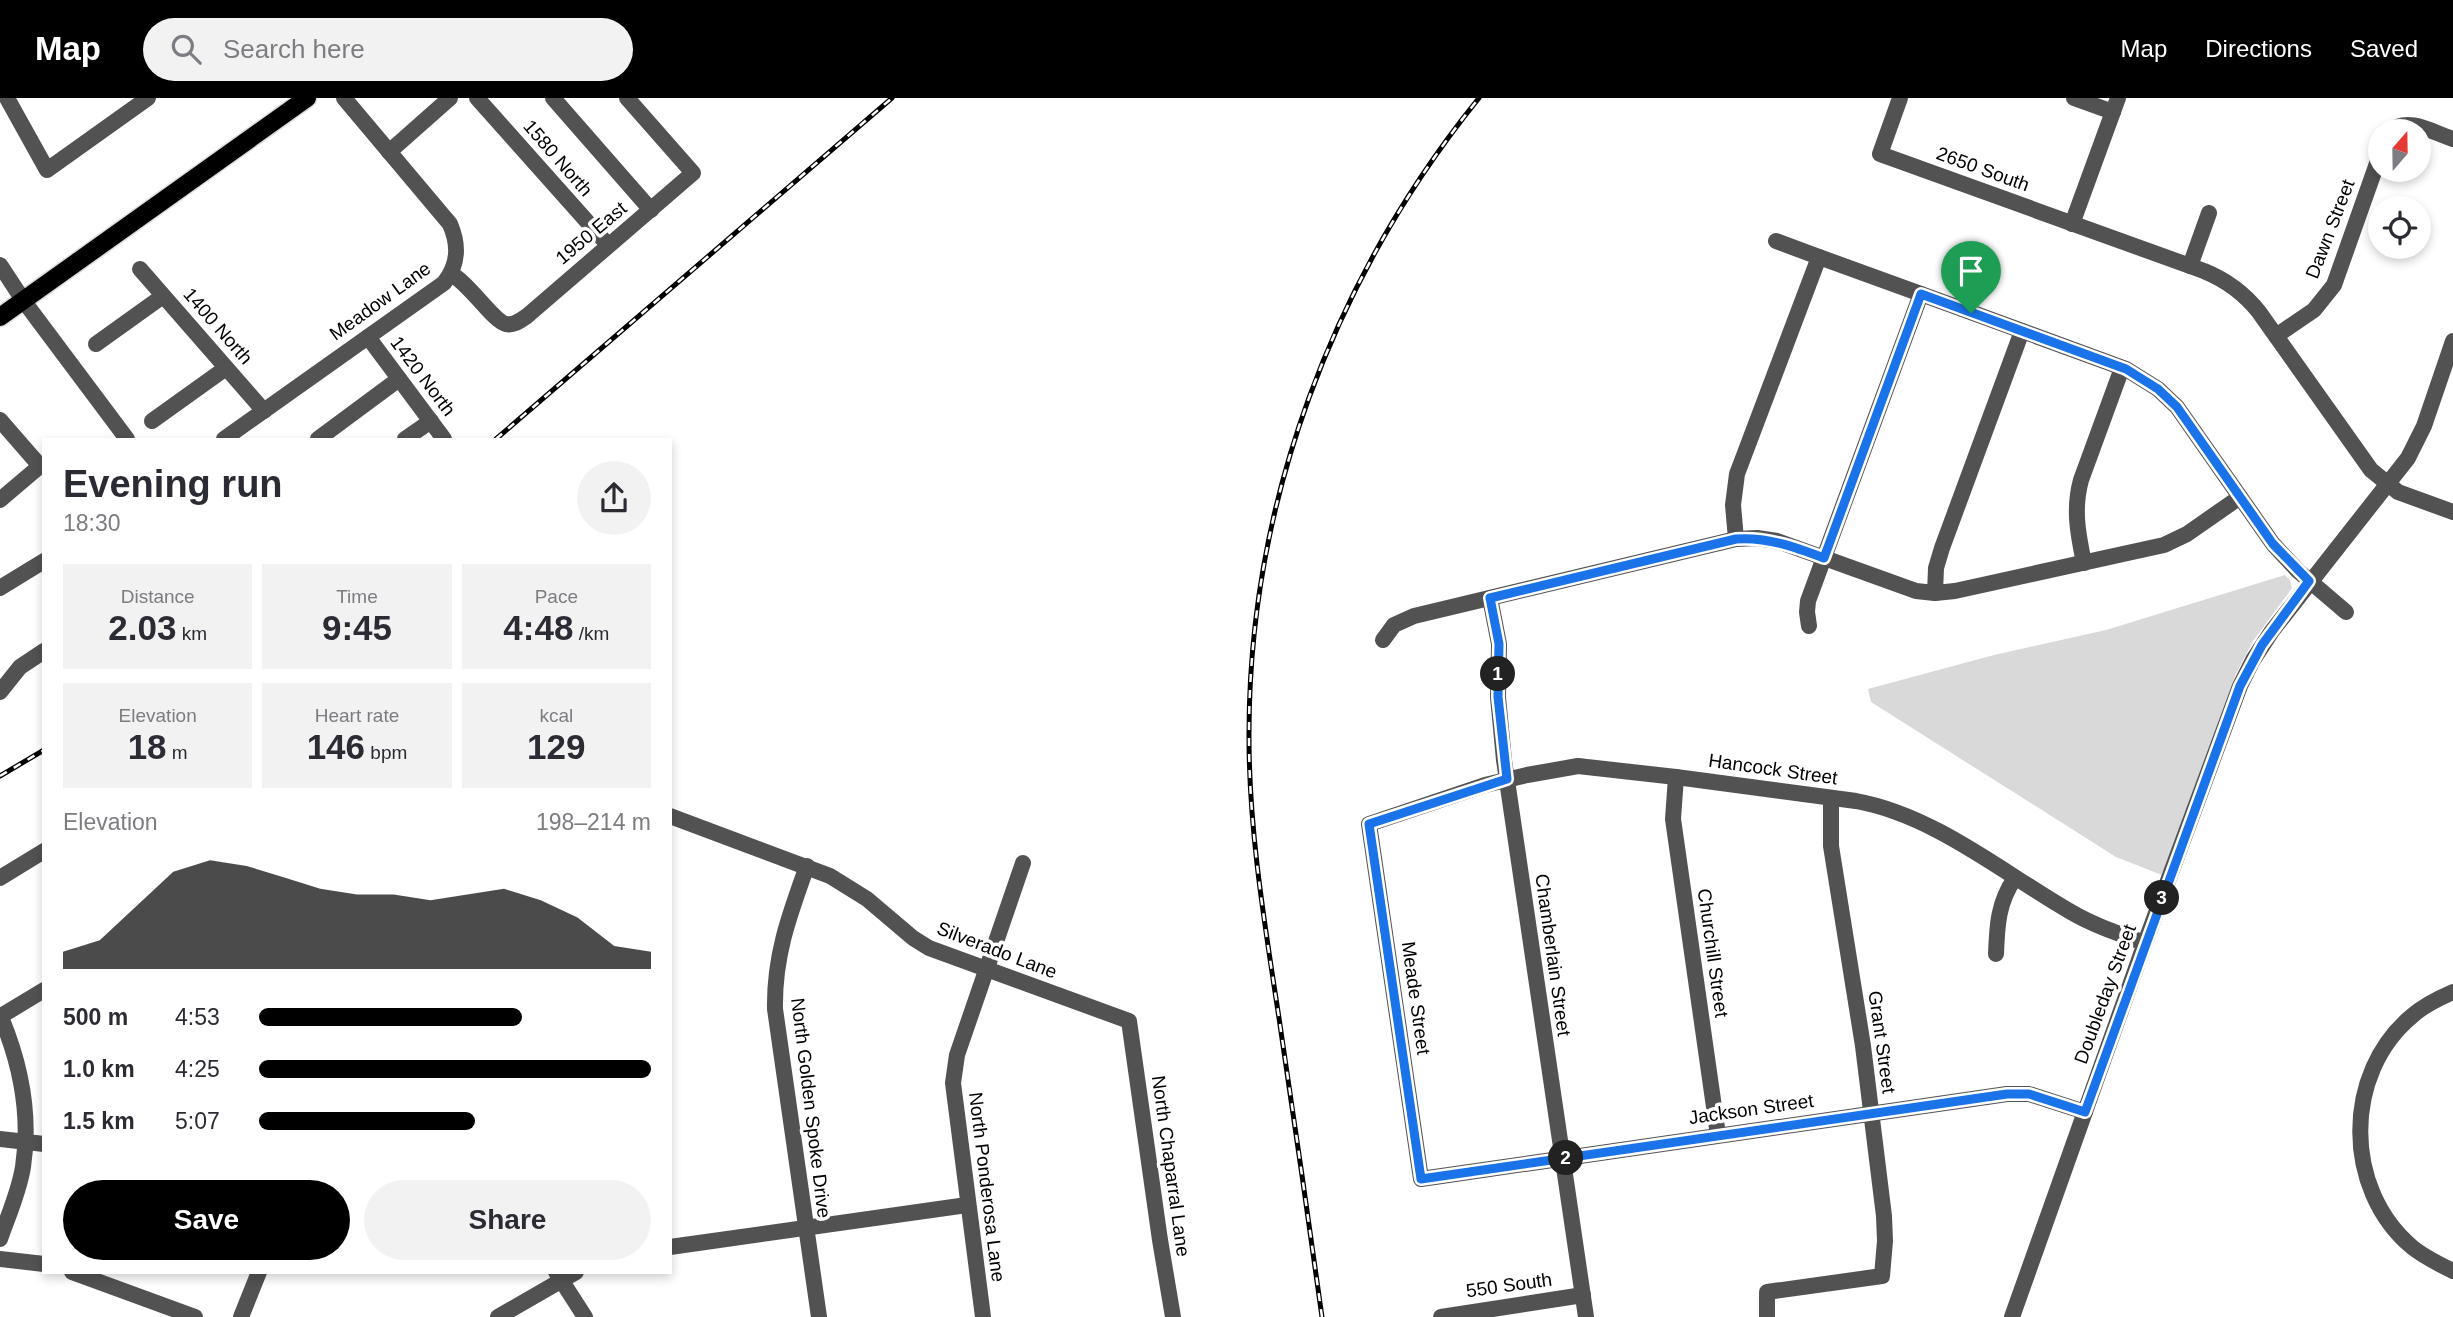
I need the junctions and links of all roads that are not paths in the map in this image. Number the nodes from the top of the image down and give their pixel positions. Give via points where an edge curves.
1 (7, 98) edge
2 (148, 98) edge
3 (307, 98) edge
4 (344, 98) edge
5 (450, 98) edge
6 (477, 98) edge
7 (553, 98) edge
8 (627, 98) edge
9 (1900, 98) edge
10 (2074, 98) edge
11 (2115, 105) edge
12 (2431, 132) edge
13 (2453, 139) edge
14 (389, 152) junction
15 (2371, 182) edge
16 (651, 210) junction
17 (2209, 213) dead end
18 (2072, 224) junction
19 (1776, 241) dead end
20 (608, 245) junction
21 (1819, 257) junction
22 (0, 265) edge
23 (2190, 266) junction
24 (140, 269) dead end
25 (451, 274) junction
26 (1921, 294) junction
27 (163, 296) junction
28 (23, 300) junction
29 (0, 317) edge
30 (2022, 331) junction
31 (2276, 336) junction
32 (368, 337) junction
33 (2453, 341) edge
34 (96, 344) dead end
35 (226, 368) junction
36 (2122, 368) junction
37 (399, 379) junction
38 (264, 411) junction
39 (0, 420) edge
40 (152, 421) dead end
41 (431, 421) junction
42 (126, 438) edge
43 (225, 438) edge
44 (319, 438) edge
45 (406, 438) edge
46 (443, 438) edge
47 (2388, 485) junction
48 (2239, 497) junction
49 (0, 500) edge
50 (2453, 512) edge
51 (1736, 539) junction
52 (1824, 558) junction
53 (42, 562) edge
54 (2084, 563) junction
55 (2309, 581) junction
56 (0, 588) edge
57 (1935, 593) junction
58 (1490, 598) junction
59 (2346, 612) dead end
60 (1809, 626) dead end
61 (1383, 640) dead end
62 (42, 652) edge
63 (0, 692) edge
64 (1676, 777) junction
65 (1507, 779) junction
66 (1831, 799) junction
67 (672, 817) edge
68 (1369, 824) joint
69 (42, 852) edge
70 (1023, 863) dead end
71 (807, 866) junction
72 (0, 878) edge
73 (2015, 878) junction
74 (2146, 943) junction
75 (1996, 954) dead end
76 (986, 970) junction
77 (42, 991) edge
78 (2453, 992) edge
79 (0, 1015) edge
80 (1129, 1021) joint
81 (2085, 1112) junction
82 (1870, 1114) junction
83 (1718, 1135) junction
84 (0, 1139) edge
85 (26, 1142) junction
86 (42, 1144) edge
87 (1561, 1159) junction
88 (1421, 1179) joint
89 (967, 1205) junction
90 (806, 1227) junction
91 (0, 1239) edge
92 (672, 1247) edge
93 (0, 1259) edge
94 (42, 1264) edge
95 (2453, 1271) edge
96 (77, 1274) edge
97 (258, 1274) edge
98 (558, 1276) edge
99 (1583, 1295) junction
100 (195, 1317) edge
101 (241, 1317) edge
102 (498, 1317) edge
103 (586, 1317) edge
104 (819, 1317) edge
105 (983, 1317) edge
106 (1173, 1317) edge
107 (1441, 1317) edge
108 (1586, 1317) edge
109 (1768, 1317) edge
110 (2012, 1317) edge

1 - 2 street via 47,170
3 - 28 main road
4 - 14 street, Meadow Lane
5 - 14 street
6 - 20 street, 1580 North
7 - 16 street, 1580 North
8 - 16 street, 1950 East via 693,173
9 - 18 street, 2650 South via 1880,155
10 - 11 street
11 - 18 street
12 - 13 street
14 - 25 street, Meadow Lane via 450,223 457,240
15 - 31 street, Dawn Street via 2329,294
16 - 20 street, 1950 East
17 - 23 street
18 - 23 street, 2650 South
19 - 21 street
20 - 25 street, 1950 East via 516,323 497,319
21 - 26 street
21 - 51 street via 1737,474 1733,505
22 - 28 street
23 - 31 street, 2650 South via 2236,288
24 - 27 street, 1400 North
25 - 32 street, Meadow Lane
26 - 30 street
26 - 52 street
27 - 34 street
27 - 35 street, 1400 North
28 - 29 main road
28 - 42 street
30 - 36 street
30 - 57 street via 1942,548
31 - 47 street, 2650 South via 2364,462
32 - 37 street, 1420 North
32 - 38 street, Meadow Lane
33 - 47 street, Doubleday Street via 2417,442
35 - 38 street, 1400 North
35 - 40 street
36 - 48 street via 2147,381 2177,407
36 - 54 street via 2077,498 2076,525
37 - 41 street, 1420 North
37 - 44 street
38 - 43 street, Meadow Lane
39 - 49 street via 40,466
41 - 45 street
41 - 46 street, 1420 North
47 - 50 street, 2650 South
47 - 55 street, Doubleday Street
48 - 54 street via 2176,540
48 - 55 street
51 - 52 street via 1777,541
51 - 58 street
52 - 57 street via 1908,589
52 - 60 street via 1808,601
53 - 56 street
54 - 57 street
55 - 59 street
55 - 74 street, Doubleday Street via 2262,645 2240,686
58 - 61 street via 1407,618 1394,625
58 - 65 street, Chamberlain Street via 1499,644 1498,697
62 - 63 street via 20,667
64 - 65 street, Hancock Street via 1578,766
64 - 66 street, Hancock Street
64 - 83 street, Churchill Street via 1673,819
65 - 68 street, Hancock Street
65 - 87 street, Chamberlain Street
66 - 73 street, Hancock Street via 1901,813
66 - 82 street, Grant Street via 1830,846
67 - 71 street, Silverado Lane
68 - 88 street, Meade Street
69 - 72 street
70 - 76 street, North Ponderosa Lane
71 - 76 street, Silverado Lane via 851,888 929,948
71 - 90 street, North Golden Spoke Drive via 782,936 775,982
73 - 74 street, Hancock Street via 2086,920
73 - 75 street via 2000,905
74 - 81 street, Doubleday Street
76 - 80 street, Silverado Lane
76 - 89 street, North Ponderosa Lane via 957,1055 953,1083
77 - 79 street
78 - 95 street via 2411,1016 2382,1050 2364,1093 2360,1147 2377,1203 2392,1225 2412,1247
79 - 85 street via 20,1068
80 - 106 street, North Chaparral Lane
81 - 82 street, Jackson Street via 2029,1094 2007,1094
81 - 110 street, Doubleday Street
82 - 83 street, Jackson Street
82 - 109 street, Grant Street via 1884,1216 1882,1276 1767,1292
83 - 87 street, Jackson Street
84 - 85 street
85 - 86 street
85 - 91 street via 23,1169
87 - 88 street, Jackson Street
87 - 99 street, Chamberlain Street
89 - 90 street
89 - 105 street, North Ponderosa Lane
90 - 92 street
90 - 104 street, North Golden Spoke Drive
93 - 94 street
96 - 100 street
97 - 101 street
98 - 102 street
98 - 103 street
99 - 107 street, 550 South
99 - 108 street, Chamberlain Street

